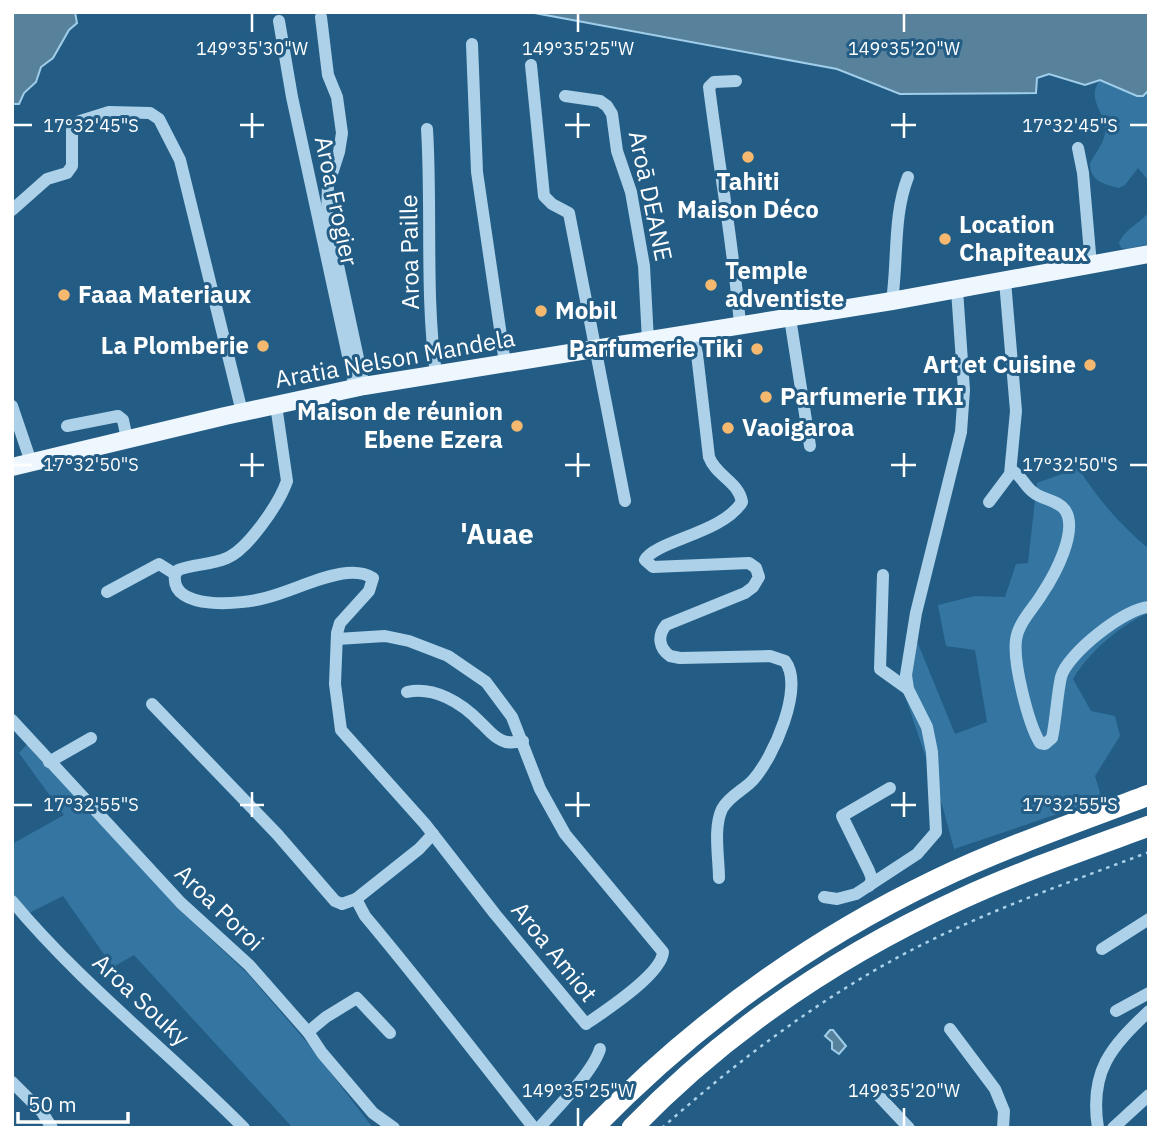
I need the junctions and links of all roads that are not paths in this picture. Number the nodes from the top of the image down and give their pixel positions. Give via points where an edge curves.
1 (321, 18) dead end
2 (279, 21) dead end
3 (472, 44) dead end
4 (531, 65) dead end
5 (736, 81) dead end
6 (565, 96) dead end
7 (427, 129) dead end
8 (1078, 148) dead end
9 (908, 177) dead end
10 (12, 210) edge
11 (1149, 254) edge
12 (1091, 265) junction
13 (1005, 281) junction
14 (957, 290) junction
15 (892, 301) junction
16 (790, 317) junction
17 (740, 324) junction
18 (692, 333) junction
19 (648, 341) junction
20 (594, 349) junction
21 (505, 363) junction
22 (436, 374) junction
23 (359, 387) junction
24 (276, 405) junction
25 (12, 407) edge
26 (243, 412) junction
27 (67, 426) dead end
28 (127, 439) junction
29 (18, 441) edge
30 (810, 446) dead end
31 (31, 462) junction
32 (12, 467) edge
33 (1011, 470) junction
34 (625, 501) dead end
35 (989, 502) dead end
36 (175, 573) junction
37 (883, 575) dead end
38 (107, 592) dead end
39 (1149, 607) edge
40 (337, 639) junction
41 (908, 689) junction
42 (407, 692) dead end
43 (152, 704) dead end
44 (12, 720) edge
45 (91, 738) dead end
46 (523, 741) junction
47 (49, 762) junction
48 (890, 788) dead end
49 (1149, 795) edge
50 (1149, 826) edge
51 (433, 834) junction
52 (719, 878) dead end
53 (869, 886) junction
54 (824, 897) dead end
55 (356, 899) junction
56 (12, 901) edge
57 (1149, 919) edge
58 (1102, 949) dead end
59 (1149, 993) edge
60 (1116, 1011) dead end
61 (1149, 1011) edge
62 (950, 1029) dead end
63 (308, 1032) junction
64 (390, 1033) dead end
65 (600, 1049) dead end
66 (12, 1082) edge
67 (876, 1093) dead end
68 (1149, 1095) edge
69 (52, 1128) edge
70 (244, 1128) edge
71 (394, 1128) edge
72 (534, 1128) edge
73 (539, 1128) edge
74 (593, 1128) edge
75 (632, 1128) edge
76 (909, 1128) edge
77 (1003, 1128) edge
78 (1098, 1128) edge
79 (1113, 1128) edge

1 - 23 street via 342,133 328,186 327,214
2 - 23 street, Aroa Frogier via 292,97
3 - 21 street via 477,172
4 - 20 street via 544,196 569,213
5 - 17 street via 714,82 709,87 734,251
6 - 19 street, Aroā DEANE via 600,101 612,114 644,266
7 - 22 street, Aroa Paille
8 - 12 street
9 - 15 street via 900,207
10 - 26 street via 47,179 67,173 72,166 72,130 80,121 110,112 150,113 159,119 180,160
11 - 12 main road, Aratia Nelson Mandela
12 - 13 main road, Aratia Nelson Mandela
13 - 14 main road, Aratia Nelson Mandela
13 - 33 street via 1016,411
14 - 15 main road, Aratia Nelson Mandela
14 - 41 street via 964,390 961,432 911,639
15 - 16 main road, Aratia Nelson Mandela
16 - 17 main road, Aratia Nelson Mandela
16 - 30 street
17 - 18 main road, Aratia Nelson Mandela
18 - 19 main road, Aratia Nelson Mandela
18 - 52 street via 709,457 737,489 742,502 720,522 656,550 645,560 653,567 749,562 759,577 745,593 666,625 660,635 661,646 670,656 680,658 780,658 791,674 789,704 764,765 729,799 720,816
19 - 20 main road, Aratia Nelson Mandela
20 - 21 main road, Aratia Nelson Mandela
20 - 34 street
21 - 22 main road, Aratia Nelson Mandela
22 - 23 main road, Aratia Nelson Mandela
23 - 24 main road, Aratia Nelson Mandela
24 - 26 main road, Aratia Nelson Mandela
24 - 36 street via 285,486 240,552
25 - 29 street
26 - 28 main road, Aratia Nelson Mandela
27 - 28 street via 118,416
28 - 31 main road, Aratia Nelson Mandela
29 - 31 street
31 - 32 main road, Aratia Nelson Mandela
33 - 35 street
33 - 39 street via 1032,492 1064,509 1068,518 1068,540 1059,562 1019,627 1016,641 1021,683 1040,743 1052,738 1061,677 1068,663 1122,616
36 - 38 street via 159,564
36 - 40 street, Aroa Amiot via 176,586 186,597 240,603 346,573 369,575 374,582 340,623
37 - 41 street via 880,669
40 - 46 street, Aroa Amiot via 385,636 447,656 492,688
40 - 51 street, Aroa Amiot via 335,684 341,730
41 - 53 street via 927,727 932,752 936,832 917,854 883,867
42 - 46 street via 434,692 471,713 499,740
43 - 55 street via 335,901 342,904
44 - 47 street, Aroa Poroi
45 - 47 street
46 - 51 street, Aroa Amiot via 561,829 663,952 651,972 586,1024
47 - 63 street, Aroa Poroi via 181,903 249,965
48 - 53 street via 842,816 869,871
49 - 74 highway via 971,864 843,929 710,1021
50 - 75 highway via 962,898 850,957 735,1035
51 - 55 street
53 - 54 street via 837,900
55 - 72 street
56 - 70 street, Aroa Souky via 68,962
57 - 58 street
59 - 60 street
61 - 78 street via 1111,1049 1102,1066
62 - 77 street via 995,1089 1004,1111
63 - 64 street via 357,998
63 - 71 street, Aroa Poroi via 373,1113
65 - 73 street
66 - 69 street
67 - 76 street
68 - 79 street

